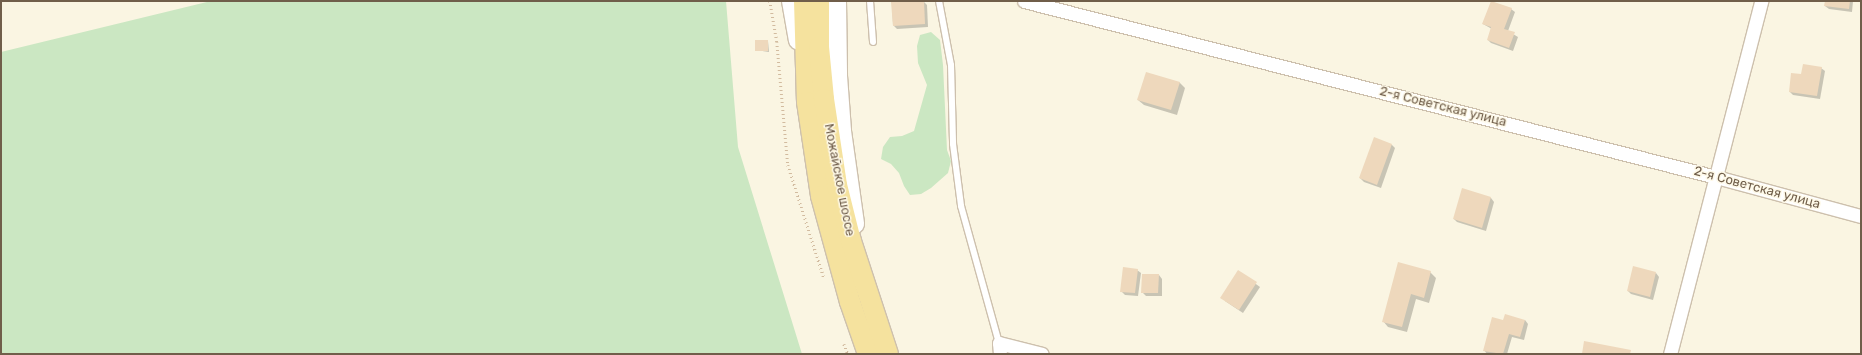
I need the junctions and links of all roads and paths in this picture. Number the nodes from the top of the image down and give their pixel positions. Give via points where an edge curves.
1 (791, 1) edge
2 (804, 1) edge
3 (819, 1) edge
4 (838, 1) edge
5 (870, 1) edge
6 (939, 1) edge
7 (1024, 1) edge
8 (1761, 1) edge
9 (873, 42) dead end
10 (807, 102) junction
11 (1716, 177) junction
12 (1861, 216) edge
13 (869, 299) junction
14 (1000, 349) edge
15 (878, 353) edge
16 (1042, 354) edge
17 (1670, 354) edge

1 - 10 main road
2 - 10 main road, Можайское шоссе
3 - 13 main road, Можайское шоссе via 819,47 837,185
4 - 13 main road via 838,76 842,131
5 - 9 lane
6 - 14 lane via 950,65 953,144 962,206
7 - 11 street, 2-я Советская улица
8 - 11 street
10 - 15 main road, Можайское шоссе via 821,196 838,260
11 - 12 street, 2-я Советская улица
11 - 17 street
13 - 15 main road, Можайское шоссе
14 - 16 street

